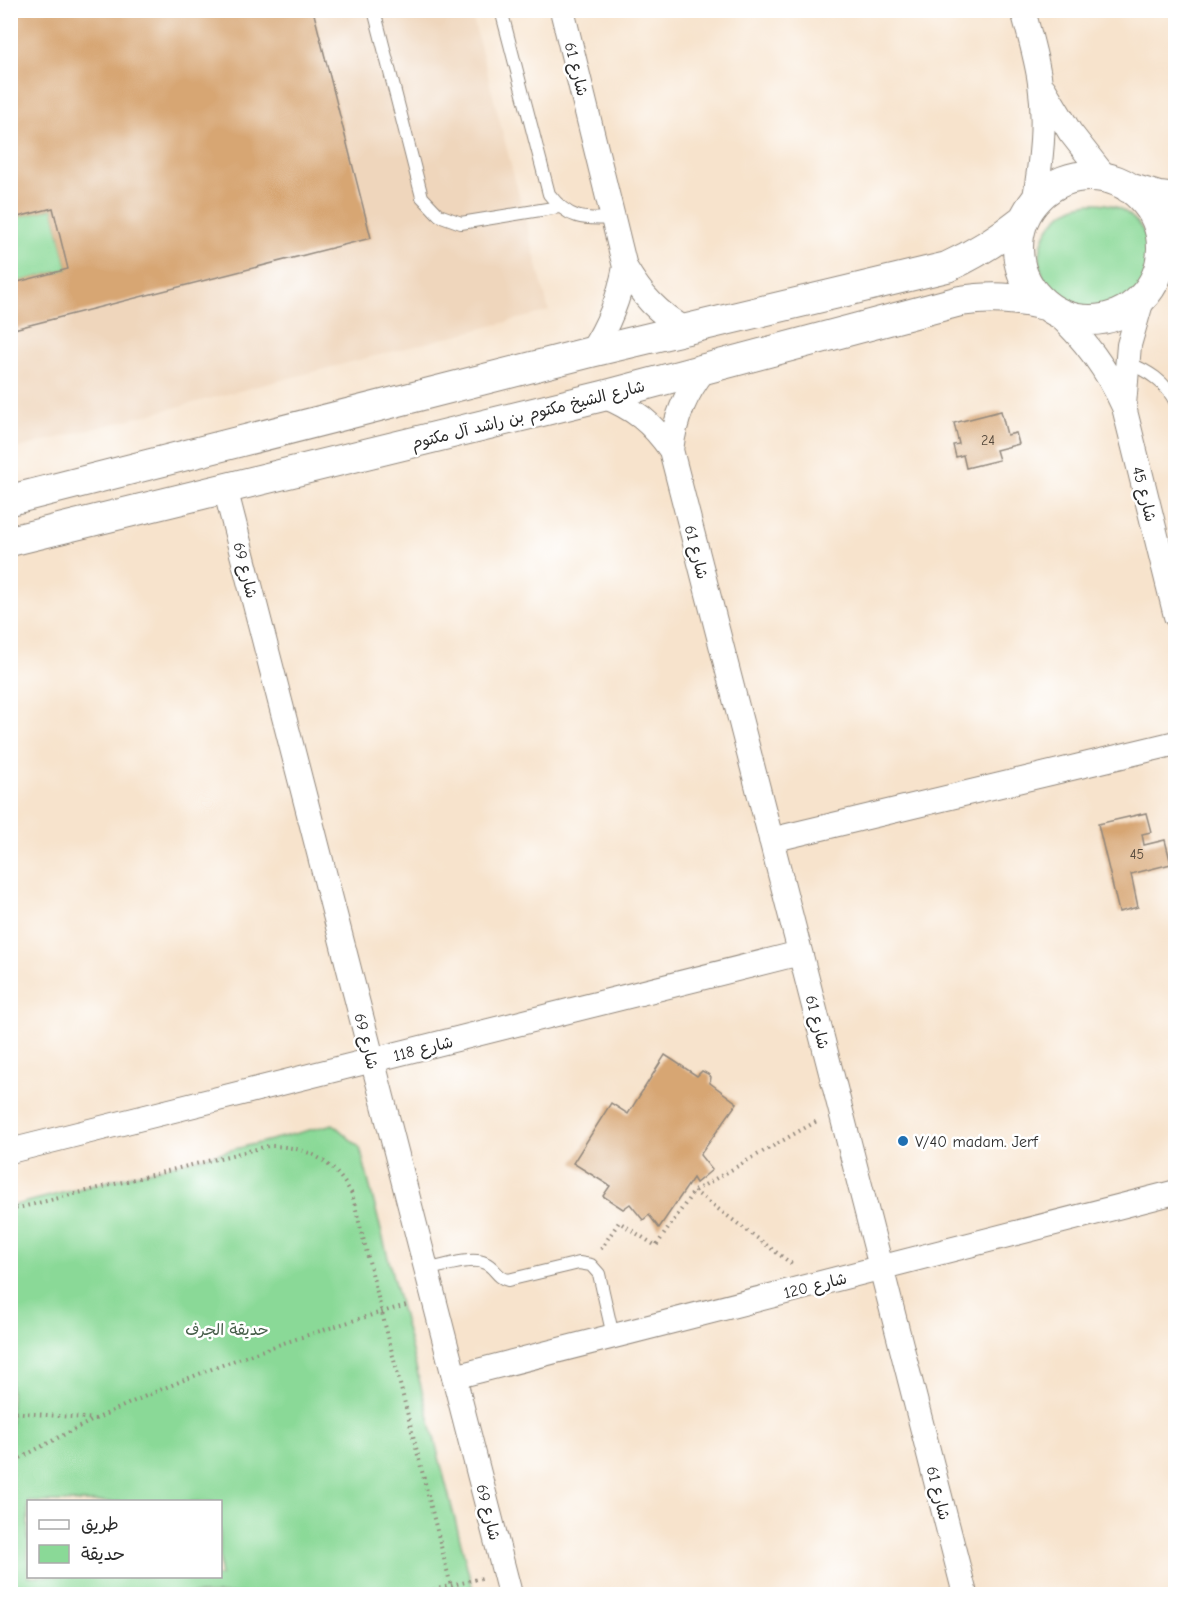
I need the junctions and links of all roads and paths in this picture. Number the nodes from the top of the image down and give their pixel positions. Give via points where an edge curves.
1 (374, 10) edge
2 (501, 10) edge
3 (562, 10) edge
4 (1023, 10) edge
5 (1040, 81) junction
6 (1117, 183) junction
7 (1176, 199) edge
8 (559, 207) junction
9 (1029, 211) junction
10 (613, 218) junction
11 (625, 267) junction
12 (1159, 275) edge
13 (1050, 308) junction
14 (686, 330) junction
15 (591, 352) junction
16 (1126, 362) junction
17 (704, 370) junction
18 (603, 396) junction
19 (1176, 403) edge
20 (1124, 407) junction
21 (671, 450) junction
22 (225, 488) junction
23 (10, 500) edge
24 (10, 541) edge
25 (1168, 557) edge
26 (1176, 615) edge
27 (1176, 742) edge
28 (771, 840) junction
29 (800, 953) junction
30 (372, 1060) junction
31 (840, 1108) junction
32 (10, 1152) edge
33 (694, 1191) junction
34 (1176, 1192) edge
35 (10, 1210) edge
36 (591, 1265) junction
37 (881, 1268) junction
38 (426, 1270) junction
39 (819, 1284) junction
40 (434, 1298) junction
41 (382, 1312) junction
42 (613, 1336) junction
43 (454, 1377) junction
44 (10, 1412) edge
45 (97, 1419) junction
46 (10, 1458) edge
47 (20, 1458) junction
48 (10, 1464) edge
49 (507, 1583) edge
50 (451, 1586) junction
51 (416, 1594) edge
52 (453, 1594) edge
53 (965, 1594) edge

1 - 8 lane via 422,197 439,215 461,223
2 - 8 lane via 543,179
3 - 10 street, شارع 61
4 - 5 street
5 - 6 street via 1070,132
5 - 9 street via 1042,142
6 - 7 street
6 - 9 street via 1086,176 1066,180 1049,189
6 - 12 street via 1143,200 1154,216 1160,234
8 - 10 lane via 588,219
9 - 13 street via 1018,237 1022,275 1032,292
9 - 14 street via 992,244 947,267
10 - 11 street, شارع 61
11 - 14 street, شارع 61 via 650,303
11 - 15 street, شارع 61 via 614,311
12 - 13 street via 1129,308 1111,317 1073,318
12 - 16 street, شارع 45 via 1133,328
13 - 17 street, شارع الشيخ مكتوم بن راشد آل مكتوم via 1016,298 960,301
13 - 20 street, شارع 45 via 1088,345
14 - 15 street
15 - 23 street
16 - 19 lane via 1160,380
16 - 20 street, شارع 45
17 - 18 street, شارع الشيخ مكتوم بن راشد آل مكتوم
17 - 21 street, شارع 61 via 680,407
18 - 21 street, شارع 61 via 642,417
18 - 22 street, شارع الشيخ مكتوم بن راشد آل مكتوم
20 - 25 street, شارع 45
21 - 28 street, شارع 61
22 - 24 street, شارع الشيخ مكتوم بن راشد آل مكتوم
22 - 30 street, شارع 69
25 - 26 street, شارع 45
27 - 28 street
28 - 29 street, شارع 61
29 - 30 street, شارع 118
29 - 31 street, شارع 61
30 - 32 street, شارع 118
30 - 38 street, شارع 69
31 - 33 path
31 - 37 street, شارع 61
33 - 36 path via 656,1246 619,1222
33 - 39 path
34 - 37 street, شارع 120
35 - 41 path via 268,1146 302,1150 332,1166 352,1194
36 - 38 lane via 579,1263 513,1280 502,1279 479,1261
36 - 42 lane via 599,1274
37 - 39 street, شارع 120
37 - 53 street, شارع 61
38 - 40 street, شارع 69
39 - 42 street, شارع 120
40 - 41 path
40 - 43 street, شارع 69
41 - 45 path via 258,1351
41 - 50 path
42 - 43 street, شارع 120
43 - 49 street, شارع 69
44 - 45 path
45 - 47 path
46 - 47 path
47 - 48 path
49 - 50 path
50 - 51 path
50 - 52 path

